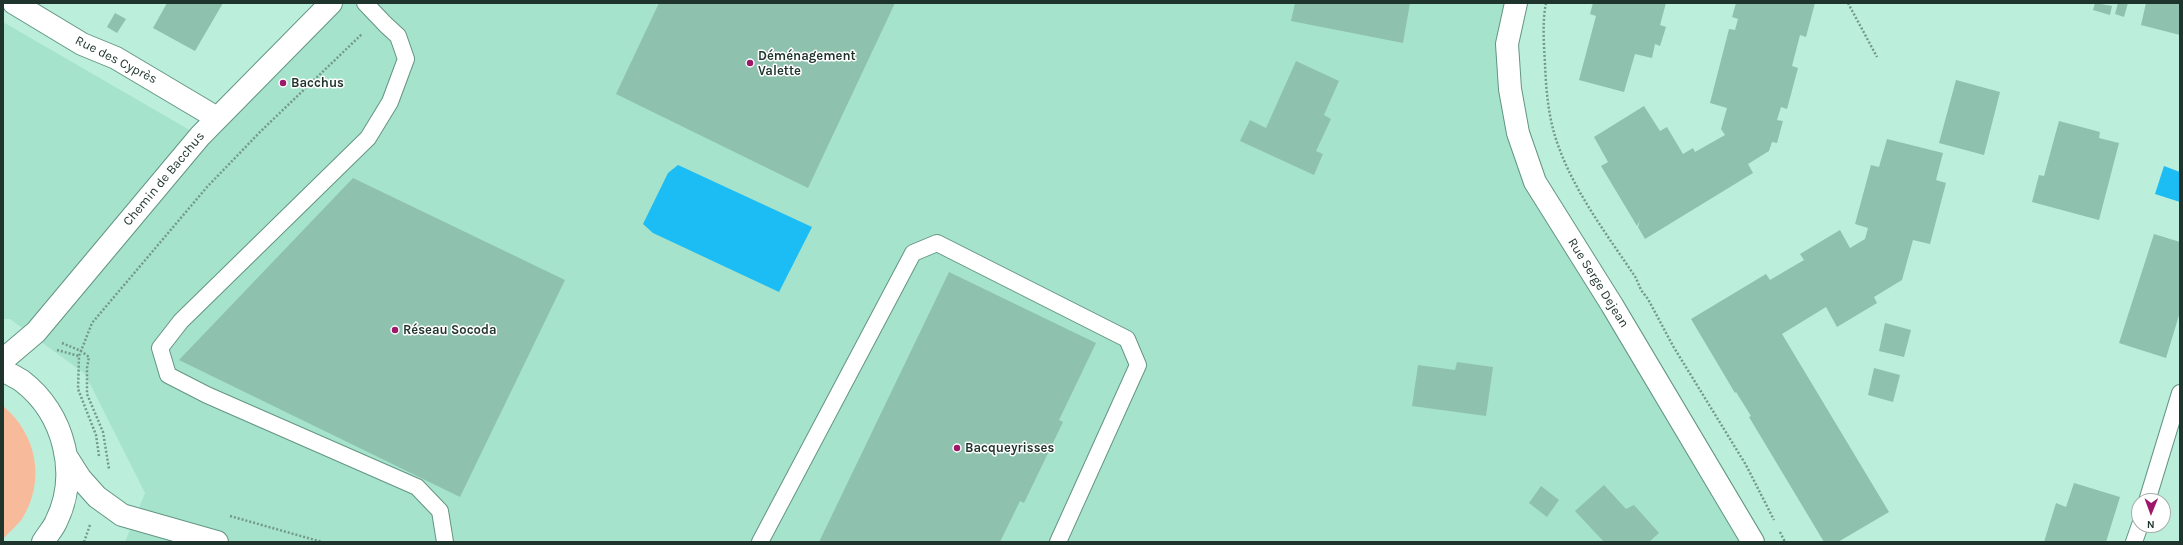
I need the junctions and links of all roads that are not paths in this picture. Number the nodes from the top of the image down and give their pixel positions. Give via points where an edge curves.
1 (14, 3) edge
2 (331, 3) edge
3 (365, 3) edge
4 (1516, 3) edge
5 (217, 118) junction
6 (3, 360) edge
7 (3, 370) edge
8 (2180, 393) edge
9 (66, 456) junction
10 (2149, 493) edge
11 (43, 542) edge
12 (217, 542) edge
13 (445, 542) edge
14 (760, 542) edge
15 (1058, 542) edge
16 (1753, 542) edge

1 - 5 street, Rue des Cyprès via 82,44 116,58
2 - 5 street, Chemin de Bacchus
3 - 13 lane via 398,36 406,59 390,102 368,138 181,321 160,348 168,376 417,486 440,511
4 - 16 street, Rue Serge Dejean via 1507,44 1510,89 1518,133 1535,182 1612,305
5 - 6 street, Chemin de Bacchus via 36,332
7 - 9 street via 22,381 43,401 58,427
8 - 10 lane
9 - 11 street via 66,490 56,522
9 - 12 street via 80,478 97,497 122,515
14 - 15 lane via 913,253 937,244 1127,339 1138,365

